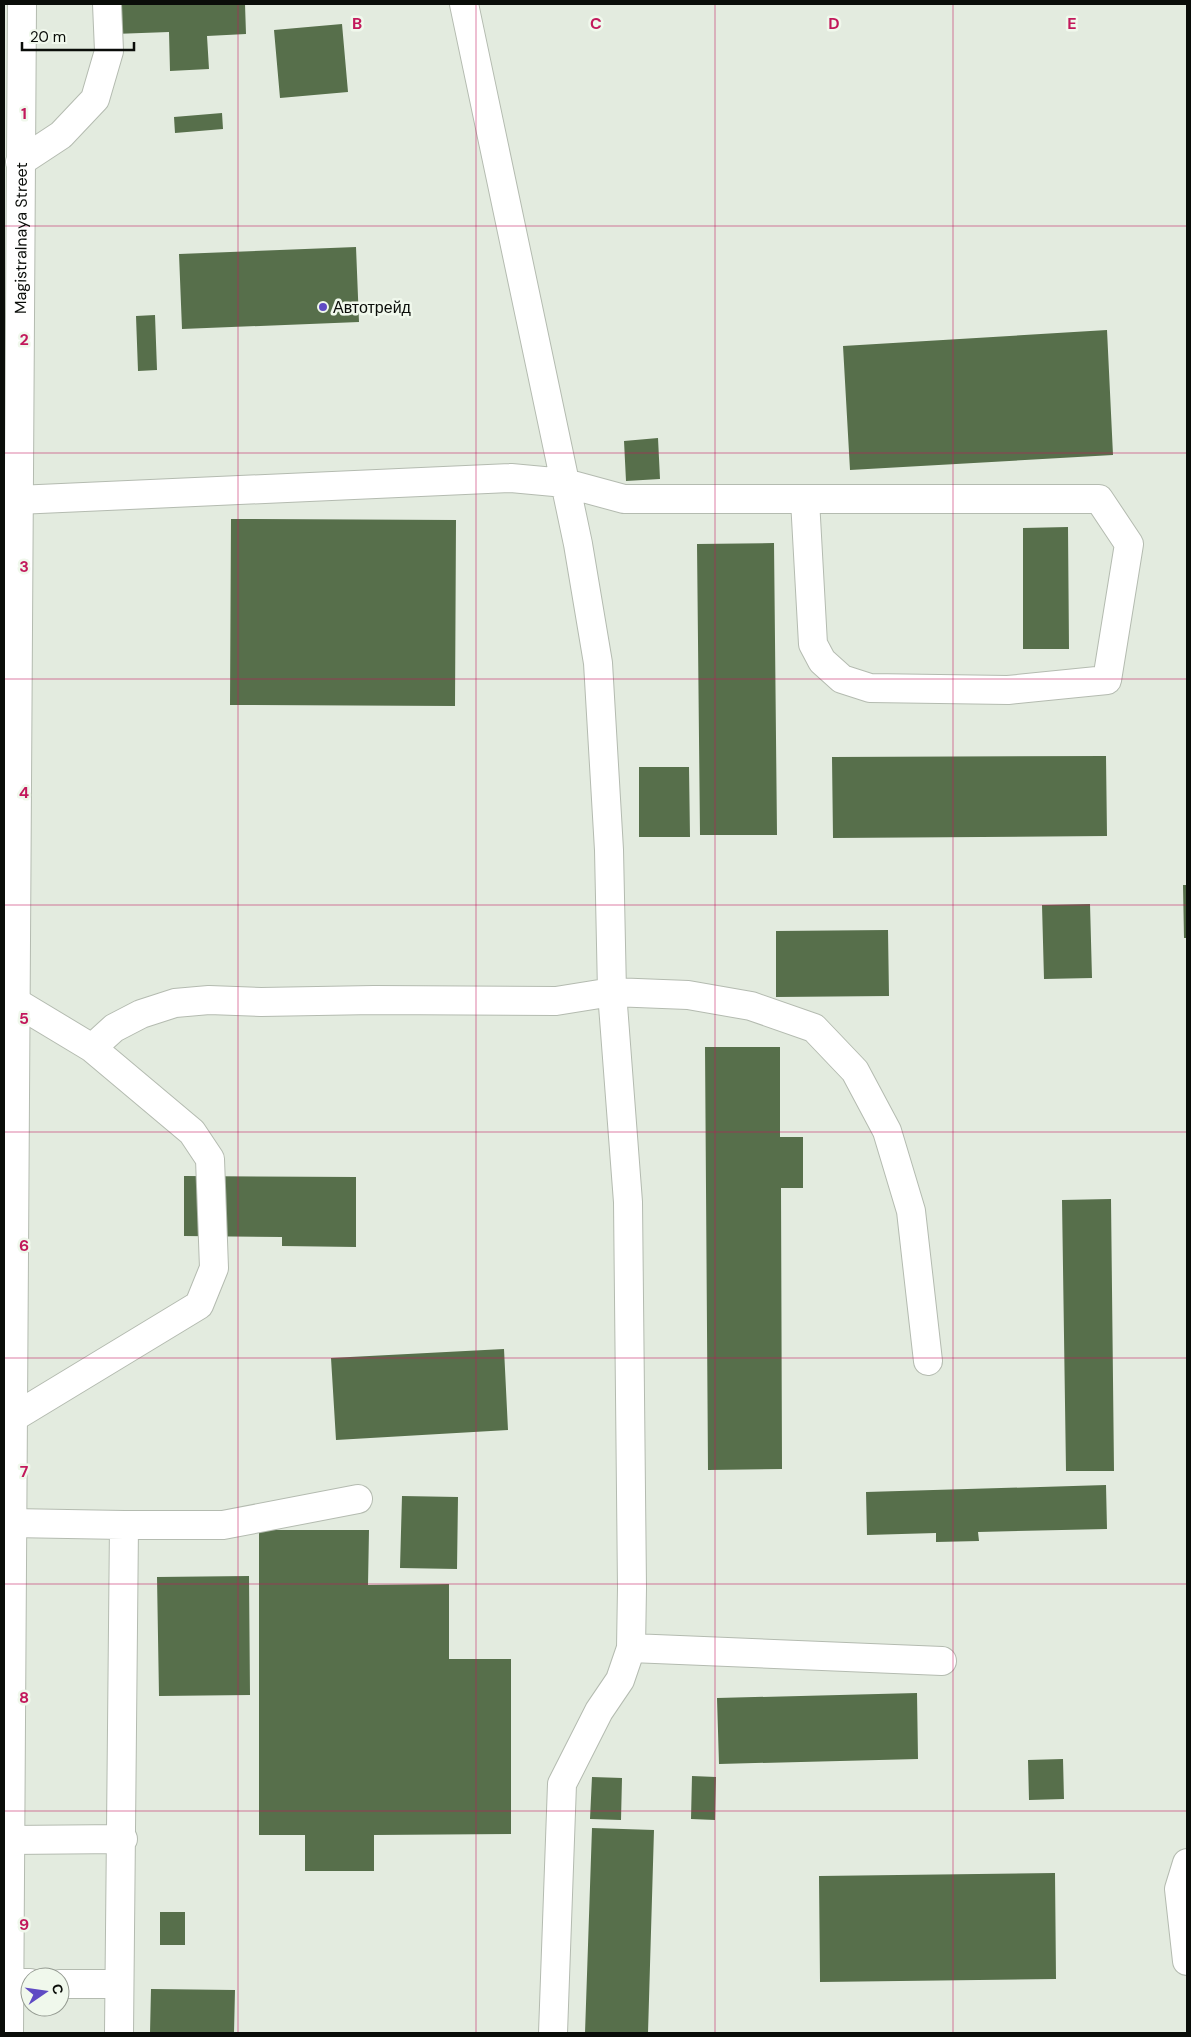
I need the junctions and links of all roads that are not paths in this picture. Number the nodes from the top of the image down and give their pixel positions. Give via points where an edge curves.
1 (22, 4) edge
2 (107, 4) edge
3 (464, 4) edge
4 (20, 162) junction
5 (565, 483) junction
6 (17, 500) junction
7 (804, 500) junction
8 (612, 992) junction
9 (14, 1001) junction
10 (92, 1048) junction
11 (928, 1361) dead end
12 (11, 1419) junction
13 (358, 1499) dead end
14 (11, 1523) junction
15 (124, 1525) junction
16 (631, 1648) junction
17 (942, 1661) dead end
18 (122, 1839) junction
19 (9, 1840) junction
20 (1187, 1863) edge
21 (1187, 1961) edge
22 (20, 1983) edge
23 (70, 1984) edge
24 (119, 1984) junction
25 (8, 2033) edge
26 (119, 2033) edge
27 (553, 2033) edge

1 - 4 main road, Magistralnaya Street
2 - 4 main road via 109,51 95,99 61,136
3 - 5 main road
4 - 6 main road, Magistralnaya Street
5 - 6 main road via 511,478
5 - 7 main road via 624,499
5 - 8 main road via 598,663 609,850
6 - 9 main road, Magistralnaya Street
7 - 7 main road via 1099,499 1129,544 1107,680 1008,690 870,688 842,679 822,661 813,644
8 - 10 main road via 556,1001 209,1000 175,1003 132,1018 114,1028
8 - 11 main road via 688,995 752,1006 814,1028 855,1071 887,1131 911,1211
8 - 16 main road via 628,1202
9 - 10 main road
9 - 12 main road, Magistralnaya Street
10 - 12 main road via 192,1132 210,1159 214,1268 199,1305
12 - 14 main road, Magistralnaya Street
13 - 15 main road via 223,1525
14 - 15 main road
14 - 19 main road, Magistralnaya Street
15 - 18 main road
16 - 17 main road
16 - 27 main road via 620,1680 599,1711 562,1784
18 - 19 main road
18 - 24 main road
19 - 22 main road, Magistralnaya Street
20 - 21 main road via 1179,1889
22 - 25 main road, Magistralnaya Street
23 - 24 main road
24 - 26 main road

